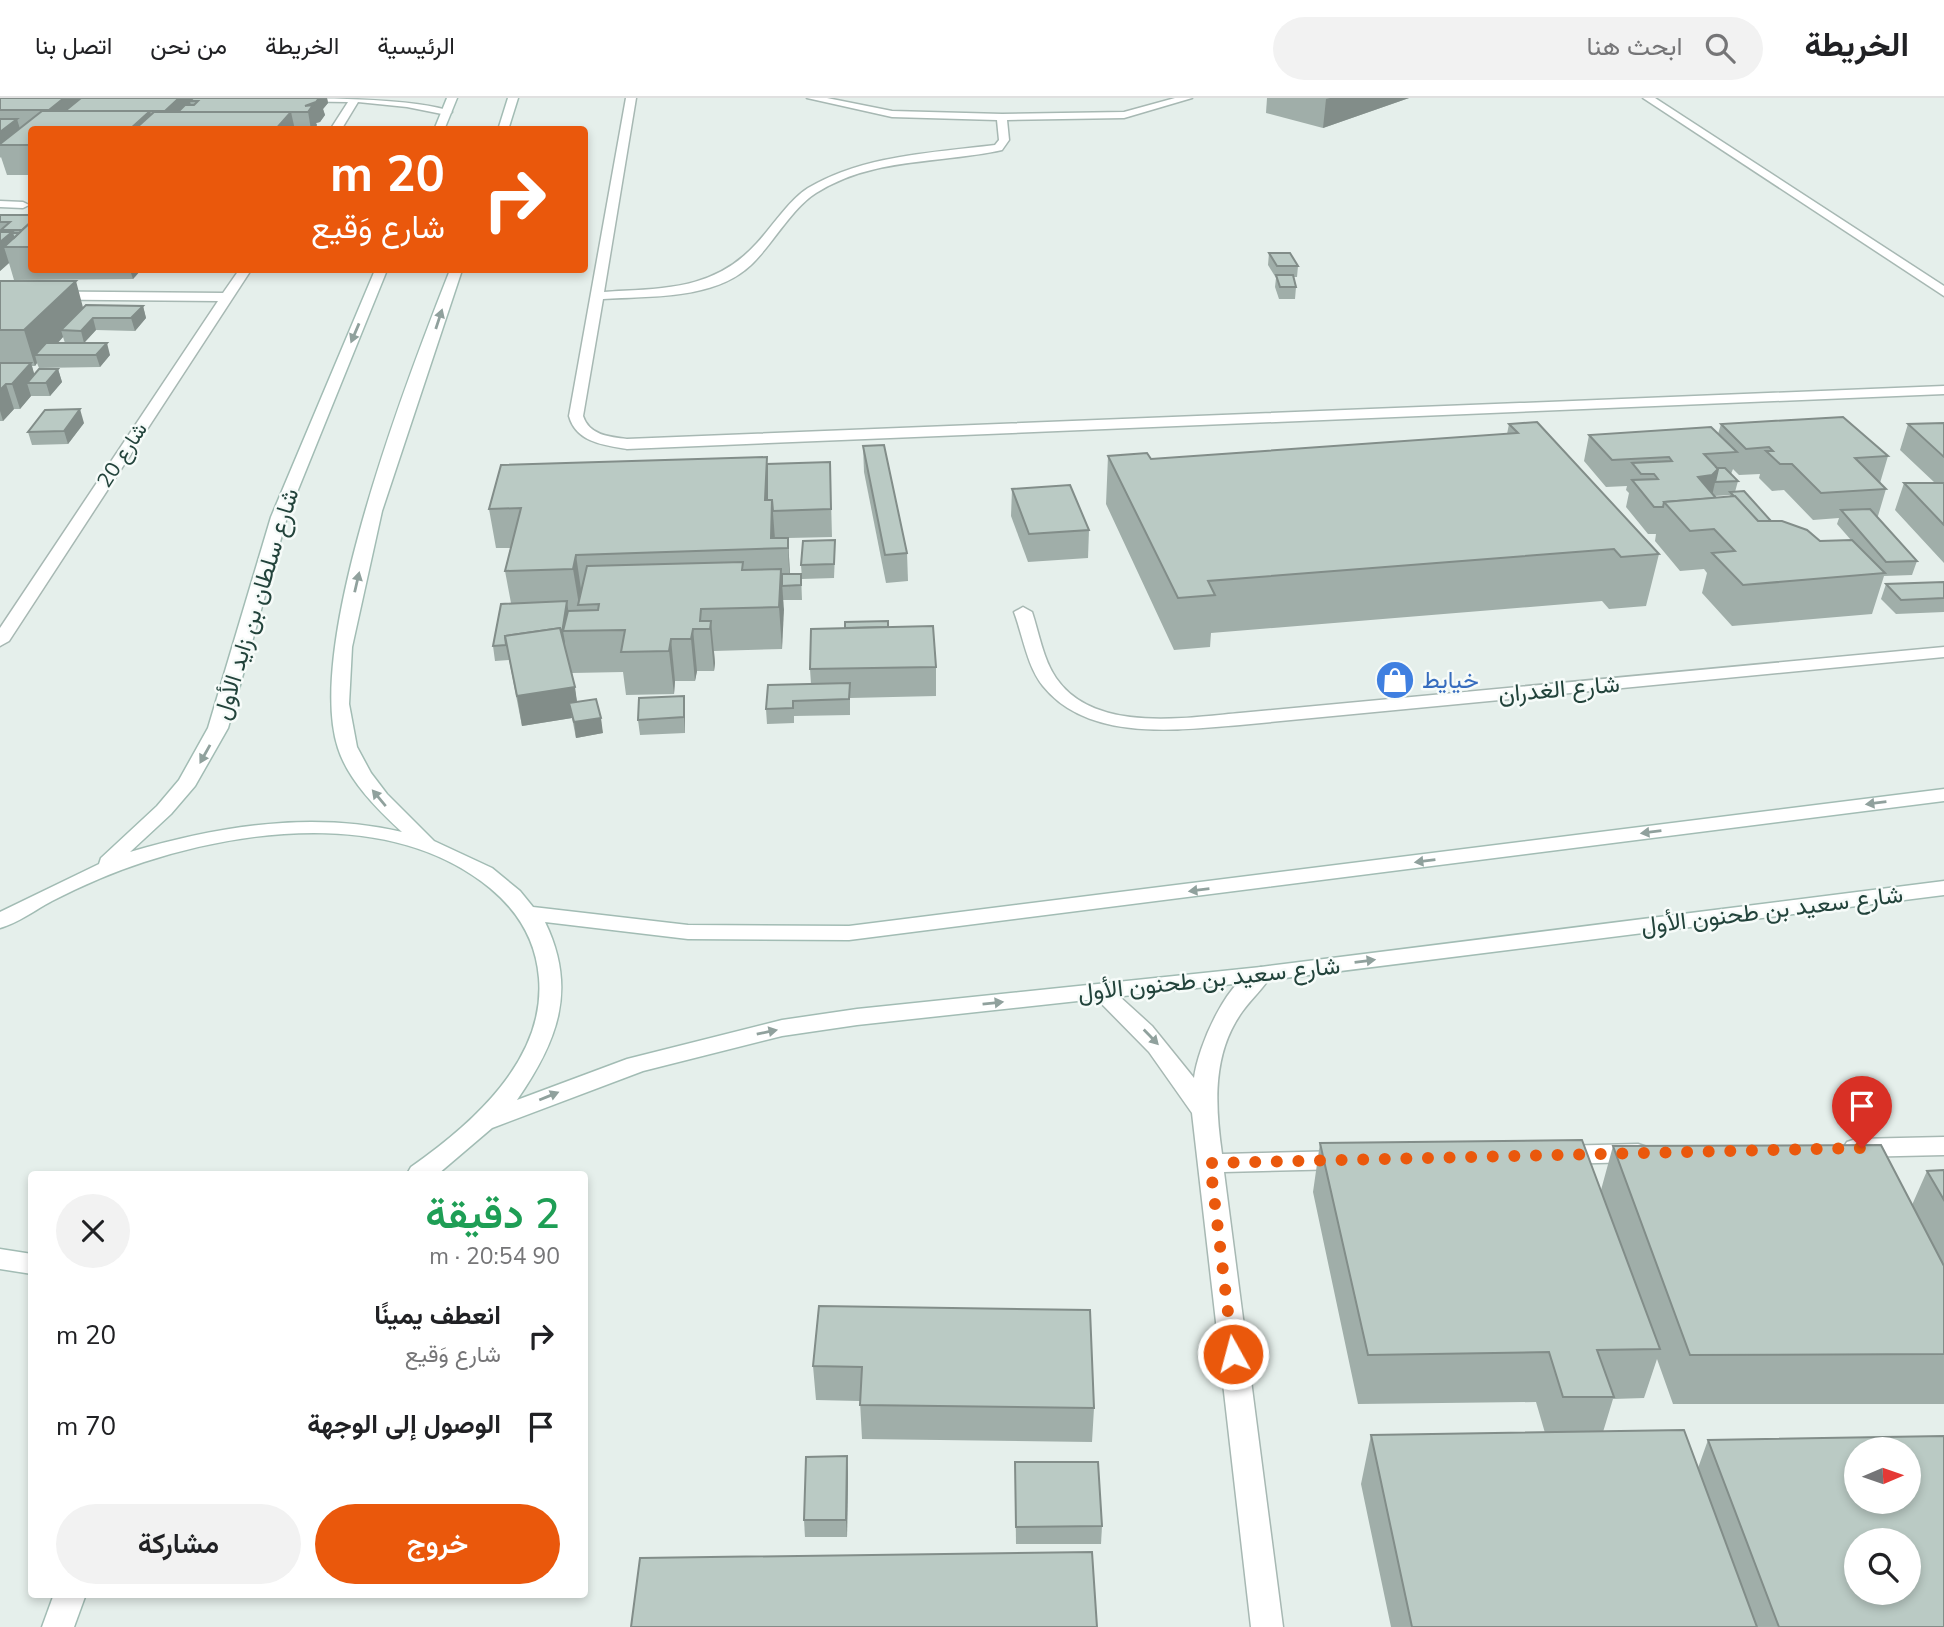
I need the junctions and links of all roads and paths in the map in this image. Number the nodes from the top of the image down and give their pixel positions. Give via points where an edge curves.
1 (280, 98) edge
2 (301, 98) edge
3 (452, 98) edge
4 (513, 98) edge
5 (631, 98) edge
6 (811, 98) edge
7 (1187, 98) edge
8 (1648, 98) edge
9 (355, 99) edge
10 (396, 99) edge
11 (447, 112) junction
12 (1002, 117) junction
13 (338, 126) edge
14 (441, 126) edge
15 (504, 126) edge
16 (0, 204) edge
17 (23, 205) dead end
18 (243, 273) edge
19 (380, 273) edge
20 (455, 273) edge
21 (1944, 292) edge
22 (0, 295) edge
23 (596, 296) junction
24 (227, 297) junction
25 (1944, 390) edge
26 (1023, 612) dead end
27 (0, 641) edge
28 (1944, 652) edge
29 (1944, 795) edge
30 (429, 845) junction
31 (99, 869) junction
32 (1944, 888) edge
33 (529, 913) junction
34 (0, 921) edge
35 (1261, 974) junction
36 (1100, 991) junction
37 (1204, 1113) junction
38 (486, 1121) junction
39 (1944, 1146) edge
40 (1833, 1149) edge
41 (1667, 1153) edge
42 (1528, 1156) edge
43 (1362, 1160) edge
44 (1210, 1163) junction
45 (424, 1171) edge
46 (0, 1259) edge
47 (28, 1263) edge
48 (69, 1598) edge
49 (58, 1627) edge
50 (1267, 1627) edge

1 - 2 main road
2 - 9 main road
3 - 11 main road
4 - 15 main road
5 - 23 main road
6 - 12 main road via 884,114
7 - 12 main road via 1124,115
8 - 21 main road
9 - 10 main road
9 - 13 main road
10 - 11 main road
11 - 14 main road
12 - 23 main road via 1004,140 998,148 875,164 821,184 746,263 716,281 664,293
16 - 17 main road
18 - 24 main road, شارع 20
19 -> 31 main road, شارع سلطان بن زايد الأول via 279,517 218,728 188,782
30 -> 20 main road via 392,813 364,780 346,746 339,712 340,678 364,550
22 - 24 main road
23 - 25 main road via 577,424 594,437 627,444
24 - 27 main road, شارع 20
26 - 28 main road, شارع الغدران via 1049,682 1061,694 1099,715 1151,723 1240,719
29 -> 33 main road via 849,933 651,932
30 - 31 main road via 381,833 273,829 158,849
30 - 33 main road via 469,862 504,885
31 - 34 main road
35 -> 32 main road, شارع سعيد بن طحنون الأول
33 - 38 main road via 546,948 552,988 544,1031 522,1076
35 - 36 main road, شارع سعيد بن طحنون الأول
35 - 37 main road via 1234,1003 1215,1036 1205,1073
36 -> 37 main road via 1160,1046
38 -> 36 main road, شارع سعيد بن طحنون الأول via 635,1065 782,1028
37 - 44 main road
38 - 45 main road
39 - 40 main road
41 - 42 main road
43 - 44 main road
44 - 50 main road
46 - 47 main road
48 - 49 main road

